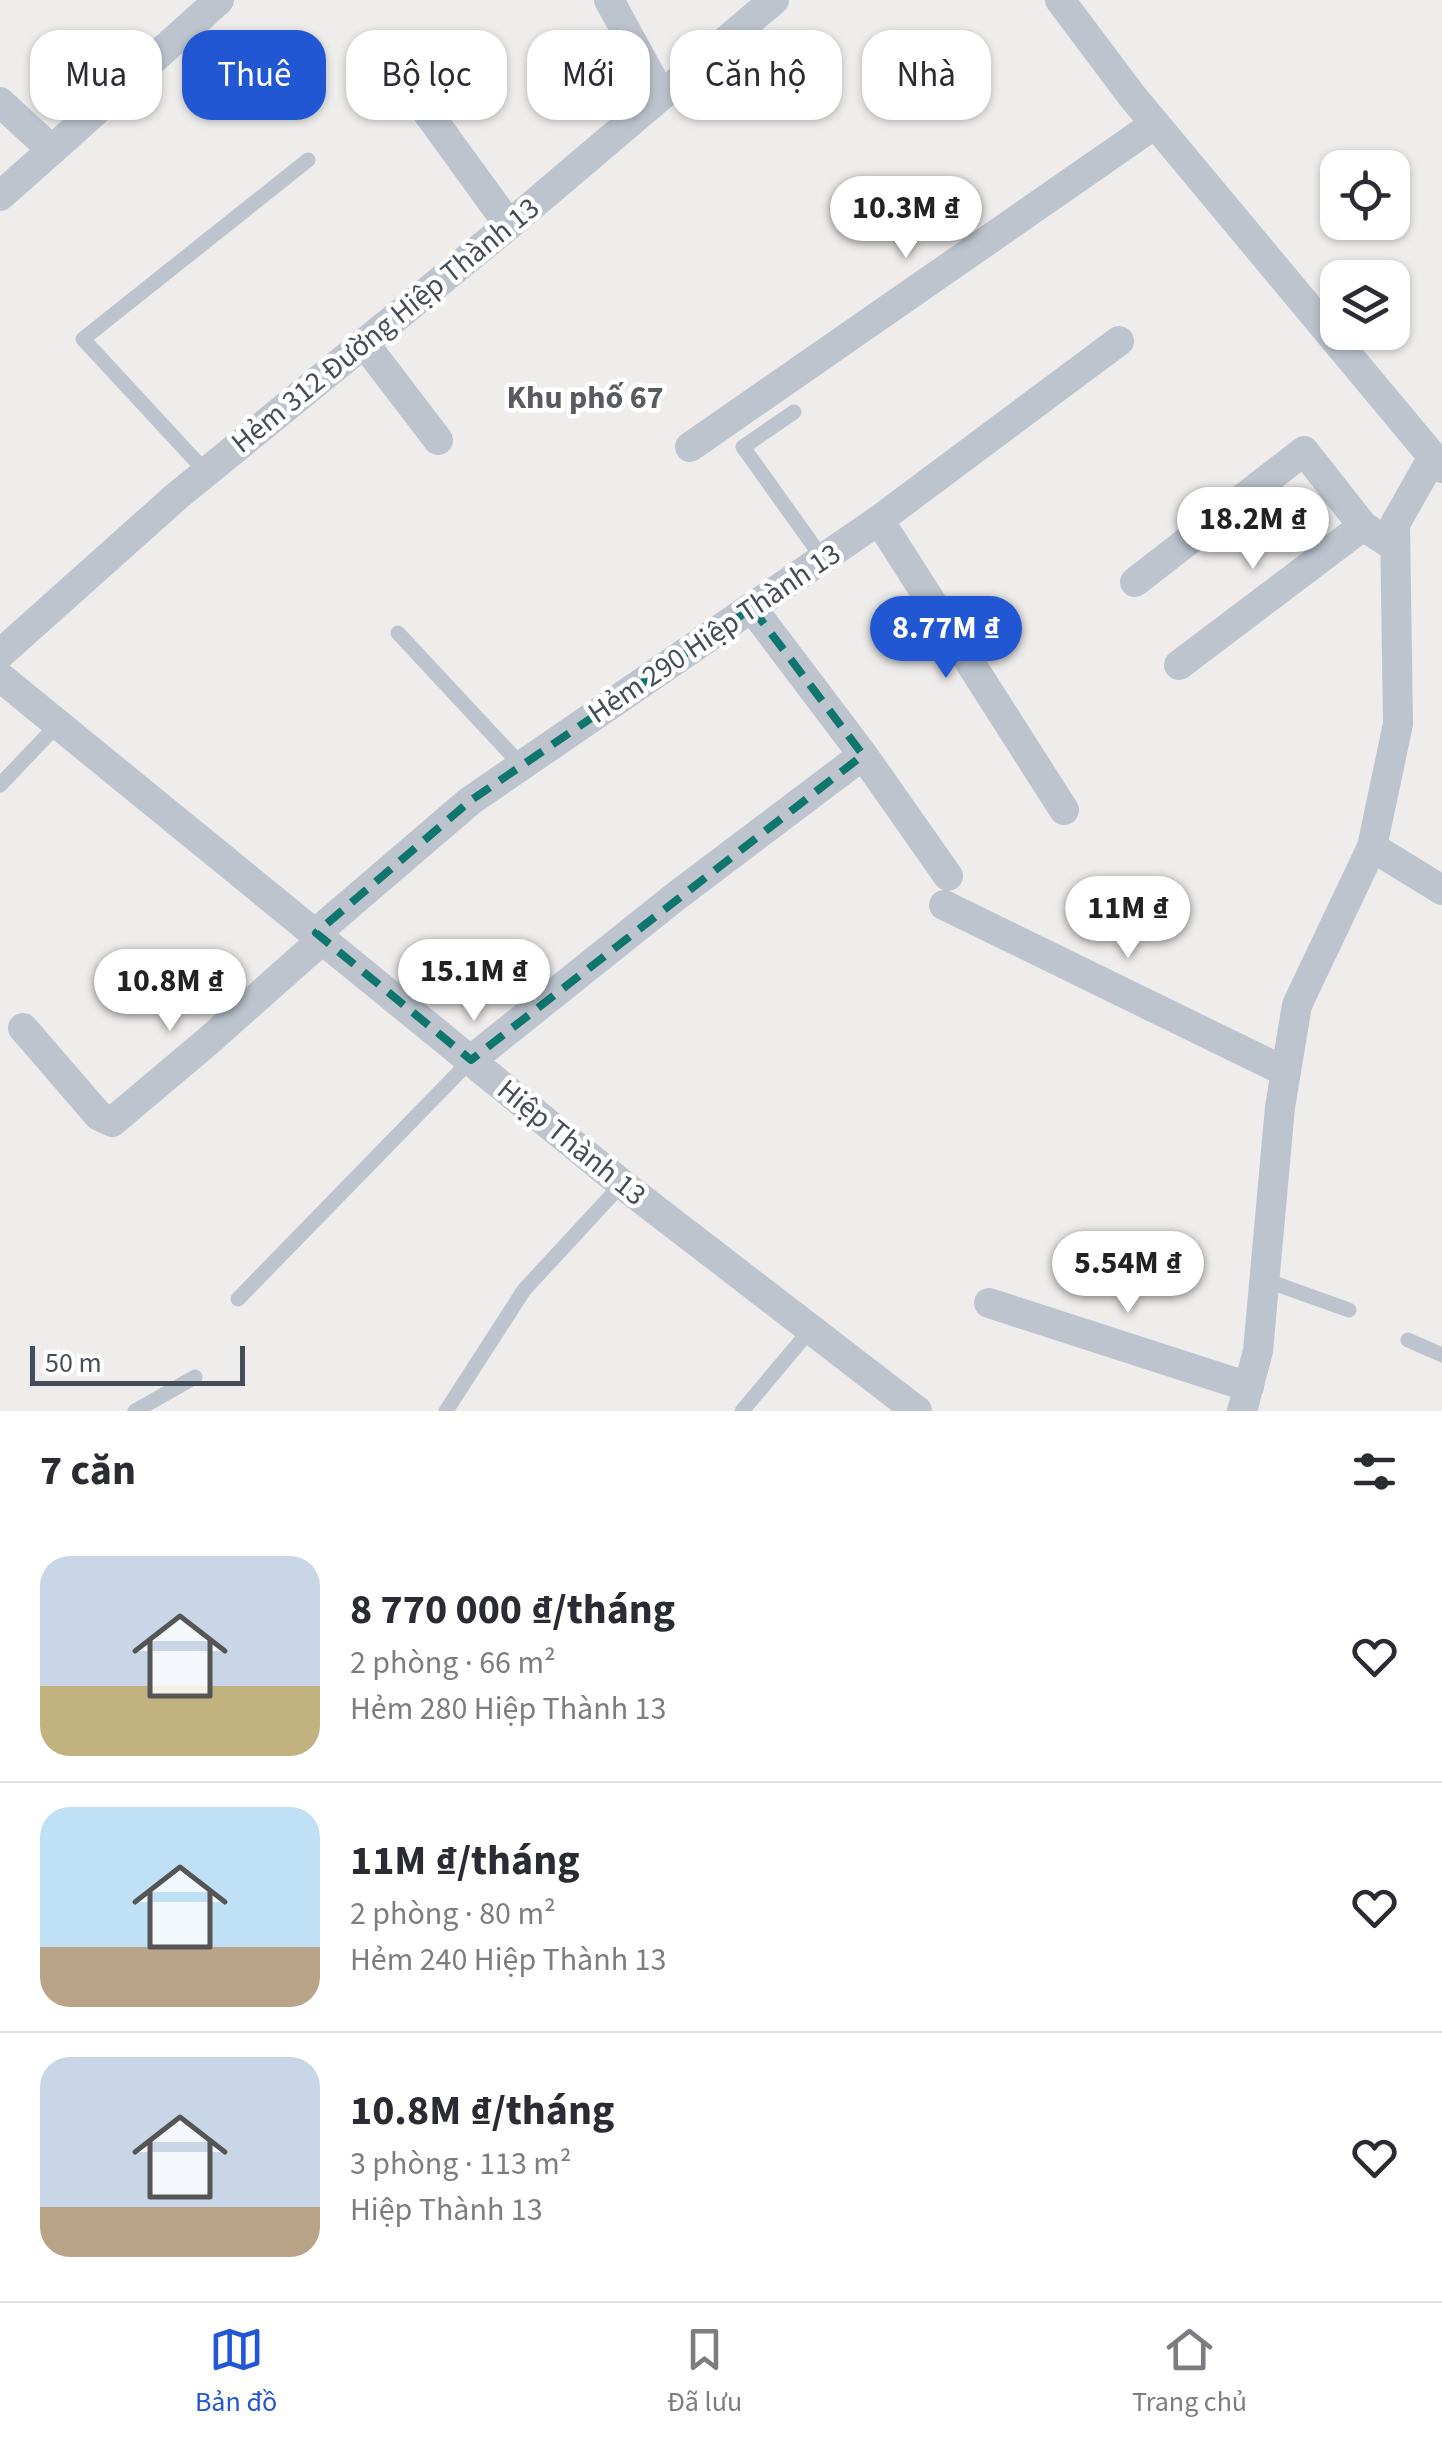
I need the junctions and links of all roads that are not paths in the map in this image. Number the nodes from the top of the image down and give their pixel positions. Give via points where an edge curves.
1 (220, 0) edge
2 (609, 0) edge
3 (774, 0) edge
4 (1060, 0) edge
5 (661, 95) junction
6 (0, 102) edge
7 (433, 120) edge
8 (1155, 124) junction
9 (52, 150) junction
10 (308, 160) dead end
11 (0, 196) edge
12 (509, 225) junction
13 (1119, 341) dead end
14 (364, 343) junction
15 (794, 412) dead end
16 (438, 440) dead end
17 (690, 447) dead end
18 (1439, 455) edge
19 (206, 472) junction
20 (880, 520) junction
21 (1363, 526) junction
22 (1395, 548) junction
23 (823, 559) junction
24 (1135, 582) dead end
25 (752, 608) junction
26 (398, 633) dead end
27 (0, 654) edge
28 (1179, 664) dead end
29 (0, 677) edge
30 (58, 724) junction
31 (863, 755) junction
32 (521, 765) junction
33 (0, 784) edge
34 (1064, 810) dead end
35 (1372, 847) junction
36 (1442, 890) edge
37 (319, 936) junction
38 (23, 1028) dead end
39 (471, 1060) junction
40 (1286, 1072) junction
41 (622, 1184) junction
42 (1265, 1280) junction
43 (238, 1299) dead end
44 (989, 1303) dead end
45 (1349, 1310) dead end
46 (812, 1330) junction
47 (1408, 1340) dead end
48 (1442, 1355) edge
49 (195, 1377) dead end
50 (1246, 1399) edge
51 (899, 1406) edge
52 (135, 1411) edge
53 (446, 1411) edge
54 (742, 1411) edge

1 - 9 street
2 - 5 street
3 - 5 street, Hẻm 312 Đường Hiệp Thành 13
4 - 8 street
5 - 12 street, Hẻm 312 Đường Hiệp Thành 13
6 - 9 street
7 - 12 street
8 - 17 street
8 - 18 street
9 - 11 street
10 - 19 lane via 83,339
12 - 14 street, Hẻm 312 Đường Hiệp Thành 13
13 - 20 street, Hẻm 290 Hiệp Thành 13
14 - 16 street
14 - 19 street, Hẻm 312 Đường Hiệp Thành 13
15 - 23 lane via 743,447
18 - 22 street via 1394,524
19 - 27 street, Hẻm 312 Đường Hiệp Thành 13
20 - 23 street, Hẻm 290 Hiệp Thành 13
20 - 34 street
21 - 22 street
21 - 24 street via 1304,451
21 - 28 street
22 - 35 street via 1398,724
23 - 25 street, Hẻm 290 Hiệp Thành 13
25 - 31 street
25 - 32 street, Hẻm 290 Hiệp Thành 13
26 - 32 lane
29 - 30 street, Hiệp Thành 13
30 - 33 lane
30 - 37 street, Hiệp Thành 13
31 - 39 street
31 - 40 street via 946,890
32 - 37 street, Hẻm 290 Hiệp Thành 13 via 470,800
35 - 36 street
35 - 40 street via 1297,1006
37 - 38 street, Hẻm 290 Hiệp Thành 13 via 112,1122 99,1116
37 - 39 street, Hiệp Thành 13
39 - 41 street, Hiệp Thành 13
39 - 43 lane
40 - 42 street
41 - 46 street, Hiệp Thành 13
41 - 53 lane via 524,1290
42 - 45 lane
42 - 50 street
44 - 50 street
46 - 51 street, Hiệp Thành 13
46 - 54 lane
47 - 48 lane
49 - 52 lane

